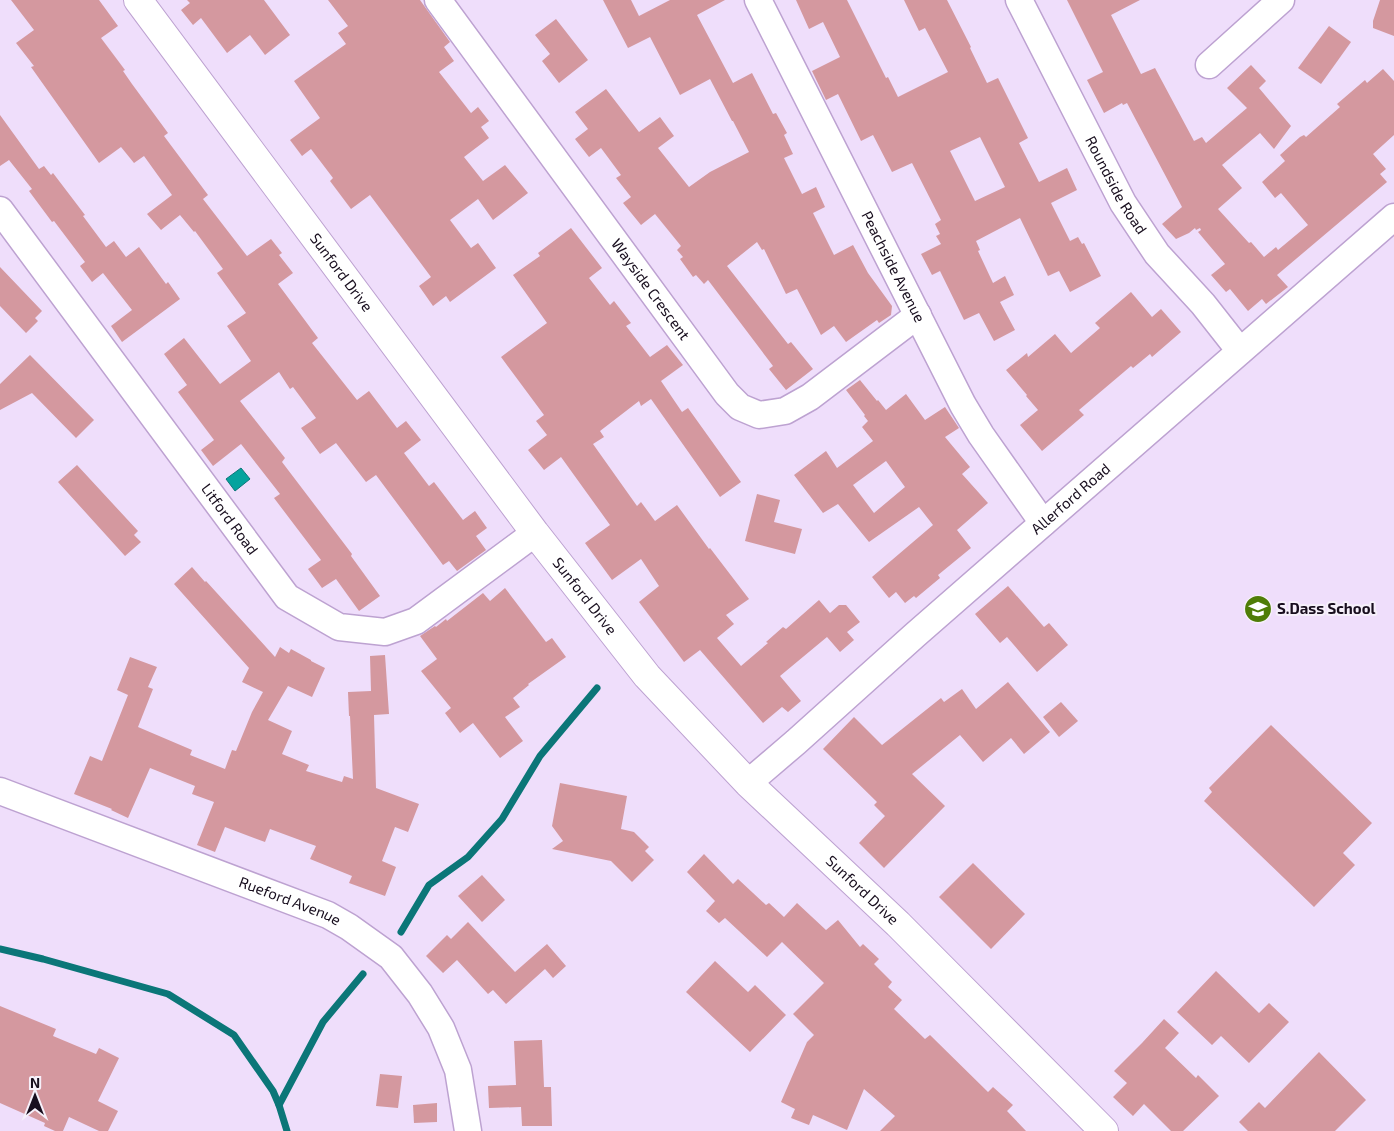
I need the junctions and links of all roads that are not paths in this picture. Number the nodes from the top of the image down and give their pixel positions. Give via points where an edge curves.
1 (138, 0) edge
2 (438, 0) edge
3 (758, 0) edge
4 (1019, 0) edge
5 (1281, 0) edge
6 (1209, 65) dead end
7 (0, 210) edge
8 (1394, 217) edge
9 (918, 315) junction
10 (1240, 351) junction
11 (1043, 523) junction
12 (536, 533) junction
13 (748, 783) junction
14 (0, 791) edge
15 (468, 1131) edge
16 (1104, 1131) edge

1 - 12 street, Sunford Drive
2 - 9 street, Wayside Crescent via 727,394 740,407 759,414 785,411 810,397
3 - 9 street, Peachside Avenue
4 - 10 street, Roundside Road via 1123,204 1157,254
5 - 6 street
7 - 12 street, Litford Road via 287,597 340,627 385,632 416,621
8 - 10 street, Allerford Road
9 - 11 street, Peachside Avenue via 981,435
10 - 11 street, Allerford Road
11 - 13 street, Allerford Road
12 - 13 street, Sunford Drive via 646,676
13 - 16 street, Sunford Drive via 898,924
14 - 15 street, Rueford Avenue via 328,915 391,956 441,1028 458,1070

